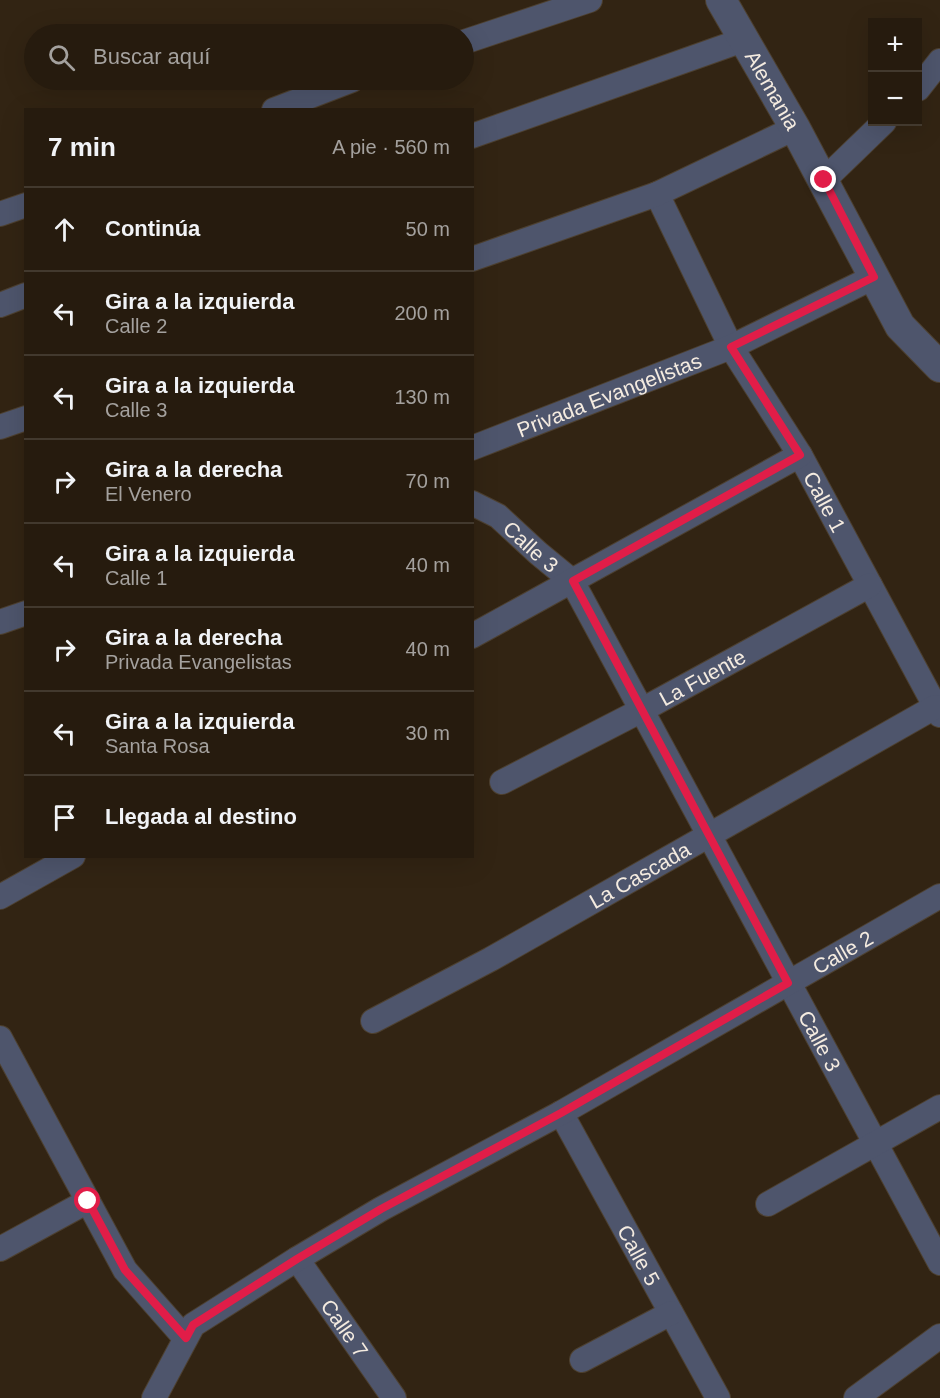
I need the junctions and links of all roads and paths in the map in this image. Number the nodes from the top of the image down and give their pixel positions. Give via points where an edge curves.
1 (590, 0) edge
2 (721, 0) edge
3 (474, 39) edge
4 (743, 40) junction
5 (940, 61) edge
6 (922, 84) edge
7 (326, 90) edge
8 (279, 108) edge
9 (880, 126) edge
10 (795, 128) junction
11 (474, 135) edge
12 (824, 180) junction
13 (657, 194) junction
14 (24, 206) edge
15 (0, 214) edge
16 (474, 258) edge
17 (874, 277) junction
18 (24, 296) edge
19 (0, 305) edge
20 (731, 347) junction
21 (940, 367) edge
22 (24, 419) edge
23 (0, 427) edge
24 (474, 447) edge
25 (800, 455) junction
26 (474, 504) edge
27 (573, 581) junction
28 (870, 585) junction
29 (24, 614) edge
30 (0, 622) edge
31 (474, 635) edge
32 (642, 710) junction
33 (938, 711) edge
34 (502, 782) dead end
35 (709, 835) junction
36 (69, 858) edge
37 (940, 896) edge
38 (0, 897) edge
39 (788, 983) junction
40 (374, 1021) dead end
41 (0, 1038) edge
42 (8, 1071) edge
43 (940, 1107) edge
44 (561, 1113) junction
45 (875, 1143) junction
46 (88, 1201) junction
47 (768, 1204) dead end
48 (0, 1249) edge
49 (297, 1259) junction
50 (940, 1263) edge
51 (671, 1313) junction
52 (940, 1336) edge
53 (186, 1338) junction
54 (582, 1360) dead end
55 (154, 1398) edge
56 (394, 1398) edge
57 (718, 1398) edge
58 (856, 1398) edge

1 - 3 street
2 - 4 street, Alemania
4 - 10 street, Alemania
4 - 11 street
5 - 6 street
7 - 8 street
9 - 12 street
10 - 12 street, Alemania
10 - 13 street
12 - 17 street, Alemania
13 - 16 street
13 - 20 street, Calle 1
14 - 15 street
17 - 20 street, Privada Evangelistas
17 - 21 street, Alemania via 900,326
18 - 19 street
20 - 24 street, Privada Evangelistas
20 - 25 street, Calle 1
22 - 23 street
25 - 27 street
25 - 28 street, Calle 1
26 - 27 street, Calle 3 via 498,516
27 - 31 street
27 - 32 street, Calle 3
28 - 32 street, La Fuente
28 - 33 street, Calle 1
29 - 30 street
32 - 34 street, La Fuente
32 - 35 street, Calle 3
33 - 35 street, La Cascada
35 - 39 street, Calle 3
35 - 40 street, La Cascada
36 - 38 street
37 - 39 street, Calle 2
39 - 44 street, Calle 2
39 - 45 street, Calle 3
41 - 42 street
42 - 46 street
43 - 45 street
44 - 49 street, Calle 2 via 381,1209
44 - 51 street, Calle 5
45 - 47 street
45 - 50 street, Calle 3
46 - 48 street
46 - 53 street via 125,1270
49 - 53 street, Calle 2 via 193,1325
49 - 56 street, Calle 7
51 - 54 street
51 - 57 street, Calle 5
52 - 58 street
53 - 55 street, Calle 2

